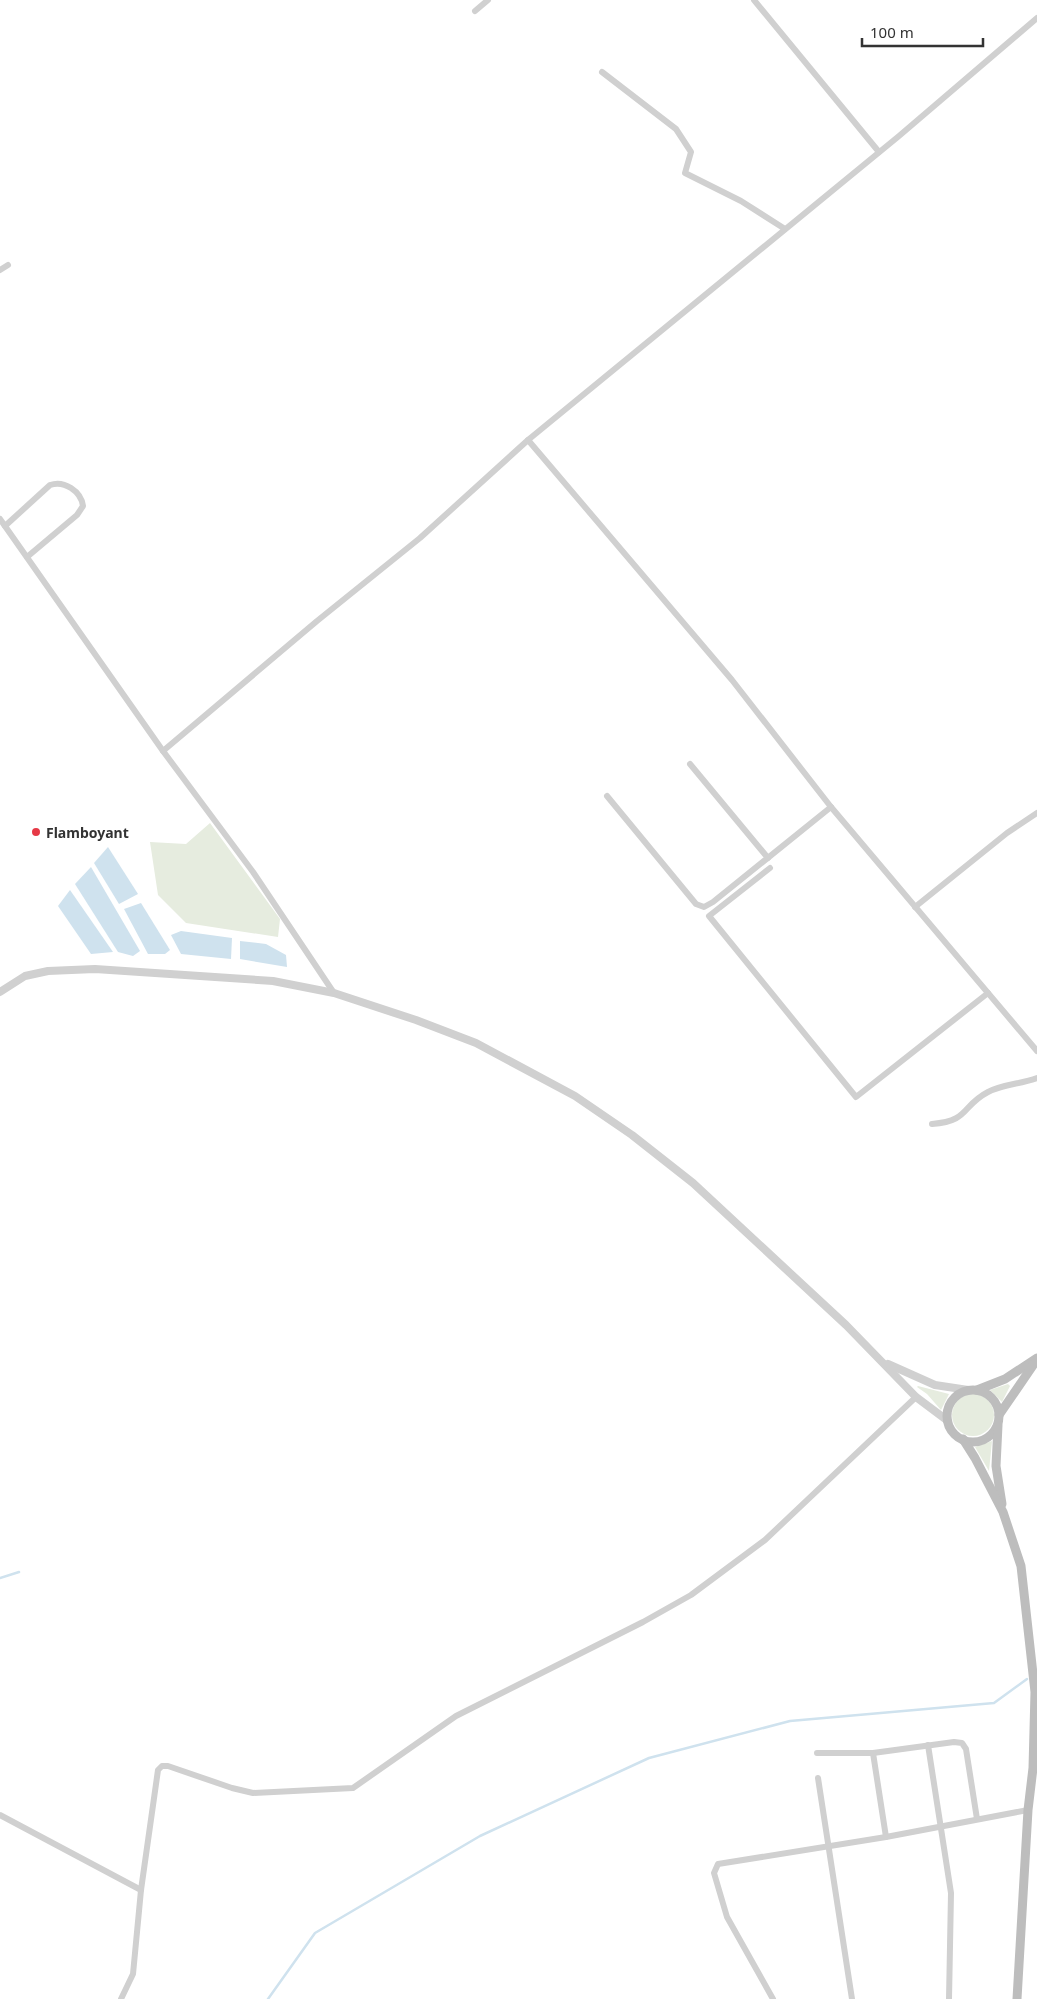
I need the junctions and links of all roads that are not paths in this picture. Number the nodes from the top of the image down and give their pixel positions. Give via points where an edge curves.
1 (488, 0) edge
2 (754, 0) edge
3 (475, 11) dead end
4 (1037, 18) edge
5 (602, 72) dead end
6 (879, 152) junction
7 (785, 229) junction
8 (8, 265) dead end
9 (0, 270) edge
10 (528, 440) junction
11 (0, 520) edge
12 (5, 526) junction
13 (28, 557) junction
14 (163, 751) junction
15 (690, 764) dead end
16 (607, 796) dead end
17 (831, 807) junction
18 (1037, 813) edge
19 (768, 858) junction
20 (770, 868) dead end
21 (915, 907) junction
22 (0, 992) edge
23 (334, 993) junction
24 (988, 993) junction
25 (1037, 1051) edge
26 (1037, 1078) edge
27 (932, 1124) dead end
28 (1037, 1359) edge
29 (884, 1362) junction
30 (924, 1381) junction
31 (972, 1390) junction
32 (916, 1397) junction
33 (999, 1419) junction
34 (948, 1421) junction
35 (963, 1439) junction
36 (1003, 1512) junction
37 (928, 1745) junction
38 (817, 1753) dead end
39 (873, 1753) junction
40 (818, 1778) dead end
41 (1028, 1810) junction
42 (0, 1815) edge
43 (977, 1819) junction
44 (942, 1826) junction
45 (886, 1837) junction
46 (830, 1847) junction
47 (142, 1890) junction
48 (121, 1999) edge
49 (773, 1999) edge
50 (852, 1999) edge
51 (949, 1999) edge
52 (1017, 1999) edge

1 - 3 street
2 - 6 street
4 - 6 street
5 - 7 street via 676,129 691,152 685,172 742,201
6 - 7 street
7 - 10 street
8 - 9 street
10 - 14 street via 420,538
10 - 17 street via 732,680
11 - 12 street
12 - 13 street
12 - 13 street via 50,485 65,483 81,498 83,506 77,515
13 - 14 street
14 - 23 street via 253,872
15 - 19 street
16 - 19 street via 700,906 714,902
17 - 19 street
17 - 21 street
18 - 21 street
20 - 24 street via 709,916 856,1097
21 - 24 street
22 - 23 street via 35,973 94,969 273,981
23 - 29 street via 476,1043 575,1096 693,1183
24 - 25 street
26 - 27 street via 986,1092 956,1119
28 - 31 main road via 1005,1379
28 - 33 main road
29 - 30 street
29 - 32 street
30 - 31 street
30 - 32 street via 915,1386
31 - 33 main road via 992,1398
31 - 34 main road via 954,1398
32 - 34 street
32 - 47 street via 765,1540 691,1595 456,1716 353,1788 253,1793 162,1766 158,1770
33 - 35 main road via 988,1437
33 - 36 main road via 996,1466
34 - 35 main road via 951,1429
35 - 36 main road
36 - 41 main road via 1021,1566 1035,1692 1033,1768
37 - 39 street
37 - 43 street via 954,1742 962,1743 966,1749
37 - 44 street
38 - 39 street
39 - 45 street
40 - 46 street
41 - 43 street
41 - 52 main road
42 - 47 street
43 - 44 street
44 - 45 street
44 - 51 street via 951,1893
45 - 46 street
46 - 49 street via 718,1864 715,1869 720,1901 727,1917
46 - 50 street
47 - 48 street via 133,1974

